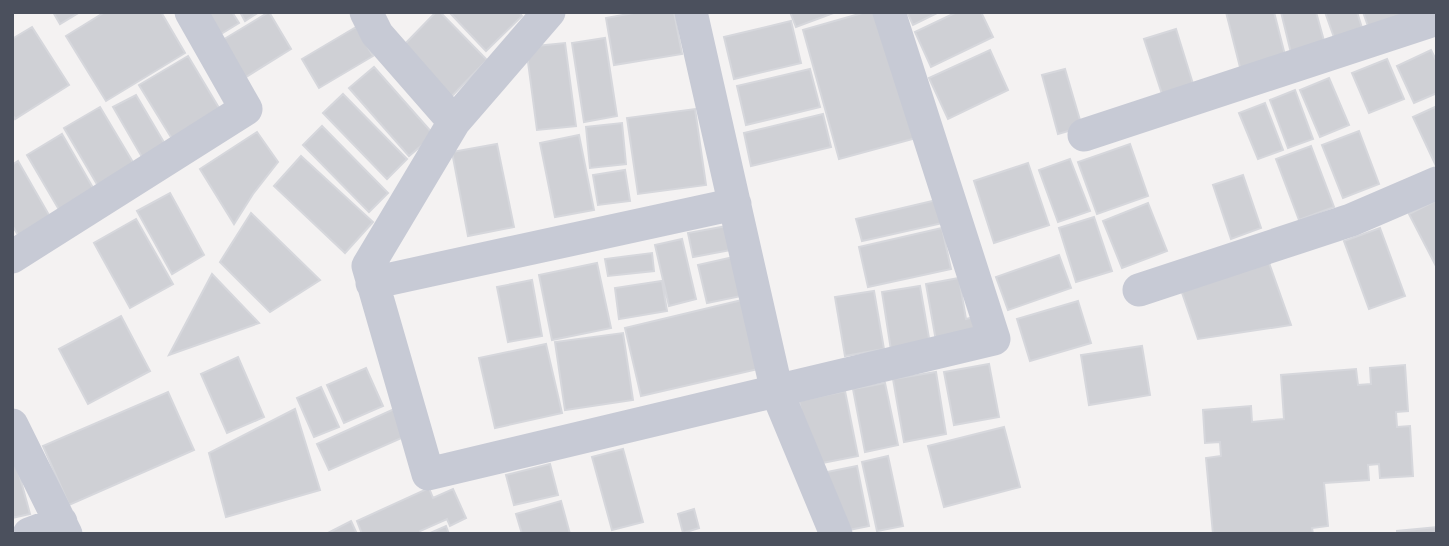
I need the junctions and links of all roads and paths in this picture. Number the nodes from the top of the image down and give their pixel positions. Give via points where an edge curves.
1 (191, 12) edge
2 (366, 12) edge
3 (550, 12) edge
4 (691, 12) edge
5 (889, 12) edge
6 (1437, 19) edge
7 (454, 122) junction
8 (1084, 135) dead end
9 (1437, 183) edge
10 (735, 204) junction
11 (12, 257) edge
12 (372, 283) junction
13 (1139, 290) dead end
14 (777, 392) junction
15 (12, 425) edge
16 (63, 528) edge
17 (29, 534) edge
18 (836, 534) edge

1 - 11 street via 246,108
2 - 7 street via 377,34
3 - 7 street
4 - 10 street
5 - 14 street via 994,339
6 - 8 street
7 - 12 street via 368,266
9 - 13 street via 1351,220
10 - 12 street
10 - 14 street
12 - 14 street via 428,474
14 - 18 street
15 - 16 street
16 - 17 street

